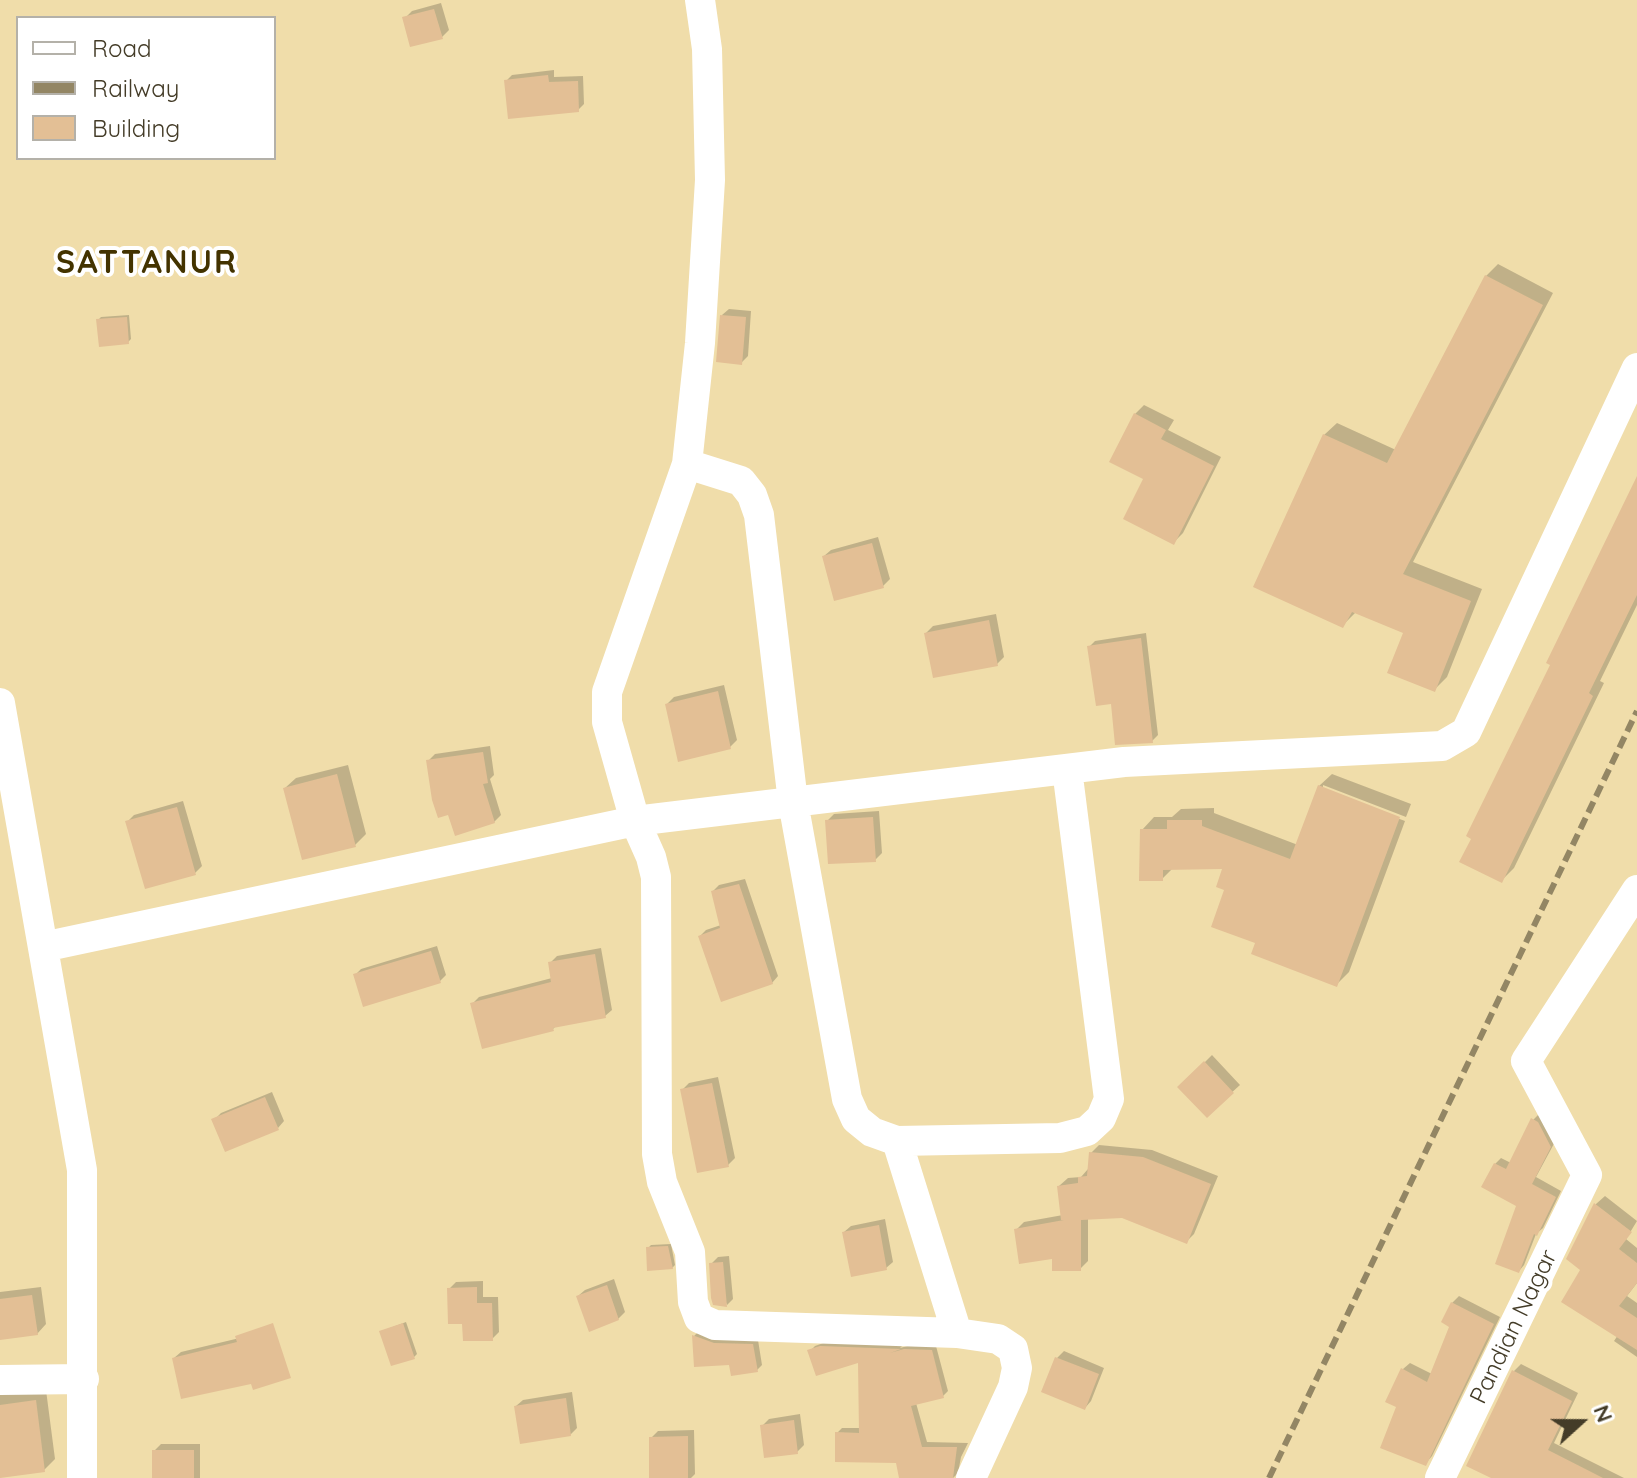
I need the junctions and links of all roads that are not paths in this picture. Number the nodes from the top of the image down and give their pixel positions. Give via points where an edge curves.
1 (700, 0) edge
2 (1637, 368) edge
3 (687, 464) junction
4 (0, 703) edge
5 (1067, 769) junction
6 (793, 802) junction
7 (635, 821) junction
8 (1637, 890) edge
9 (43, 947) junction
10 (897, 1141) junction
11 (957, 1333) junction
12 (84, 1379) junction
13 (0, 1380) edge
14 (82, 1478) edge
15 (971, 1478) edge
16 (1440, 1478) edge

1 - 3 street via 707,49 710,180
2 - 5 street via 1466,732 1442,746
3 - 6 street via 741,481 759,515
3 - 7 street via 607,692 607,722
4 - 9 street
5 - 6 street
5 - 10 street via 1109,1099 1101,1118 1087,1131 1060,1138
6 - 7 street
6 - 10 street via 847,1099 856,1119
7 - 9 street
7 - 11 street via 656,877 657,1154 662,1182 690,1252 699,1318 715,1325
8 - 16 street, Pandian Nagar via 1526,1061 1587,1175
9 - 12 street via 82,1170
10 - 11 street
11 - 15 street via 998,1339 1013,1349 1017,1368
12 - 13 street
12 - 14 street

